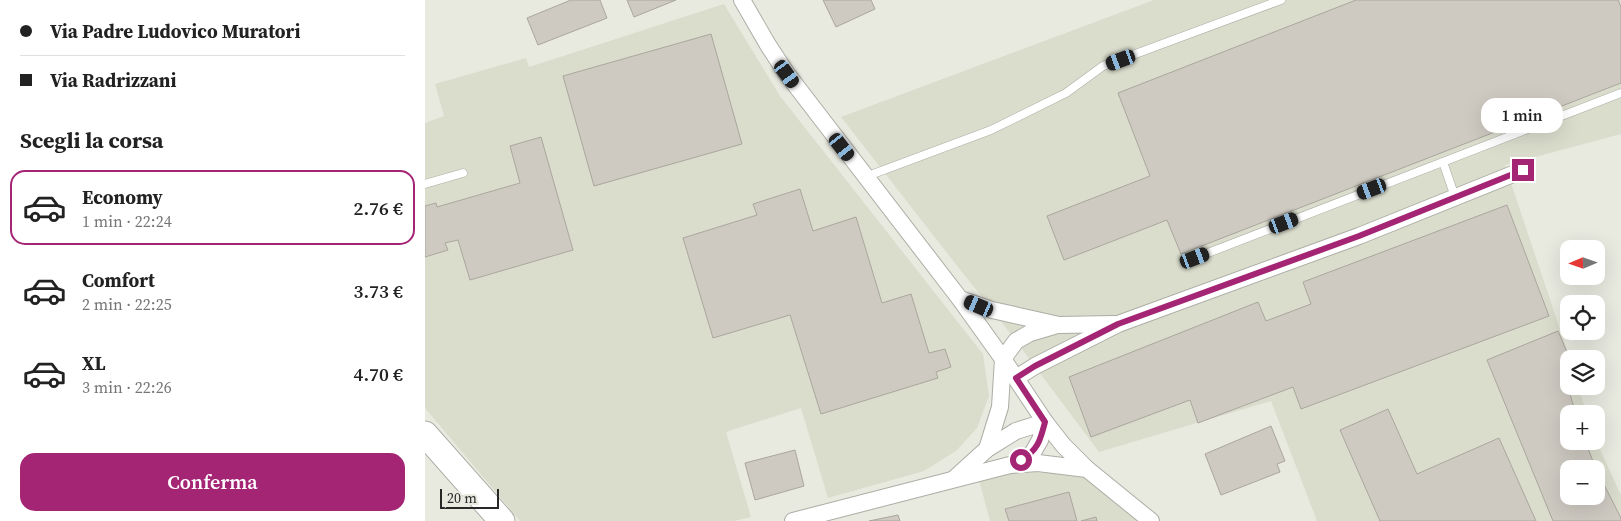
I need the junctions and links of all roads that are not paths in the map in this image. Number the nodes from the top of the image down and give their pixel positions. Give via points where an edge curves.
1 (742, 0) edge
2 (1281, 0) edge
3 (1621, 93) edge
4 (1443, 162) junction
5 (1523, 170) dead end
6 (463, 173) dead end
7 (865, 177) junction
8 (425, 184) edge
9 (1455, 198) junction
10 (1195, 258) dead end
11 (960, 298) junction
12 (1118, 324) junction
13 (1059, 325) junction
14 (1003, 359) junction
15 (1016, 378) junction
16 (1045, 422) junction
17 (425, 434) edge
18 (987, 449) junction
19 (1010, 466) junction
20 (1087, 469) junction
21 (953, 480) junction
22 (503, 521) edge
23 (793, 521) edge
24 (1151, 521) edge

1 - 7 street via 787,74
2 - 7 lane via 1103,66 1066,93 991,130
3 - 4 lane
4 - 9 lane
4 - 10 lane
5 - 9 street
6 - 8 lane
7 - 11 street
9 - 12 street
11 - 13 street via 992,310
11 - 14 street
12 - 13 street
12 - 15 street
13 - 14 street via 1030,333 1016,341
14 - 15 street
14 - 18 street via 1000,407
15 - 16 street
16 - 18 street via 1016,431
16 - 19 street via 1031,454
16 - 20 street
17 - 22 main road
18 - 21 street
19 - 20 street via 1038,463
19 - 21 street
20 - 24 street
21 - 23 street

